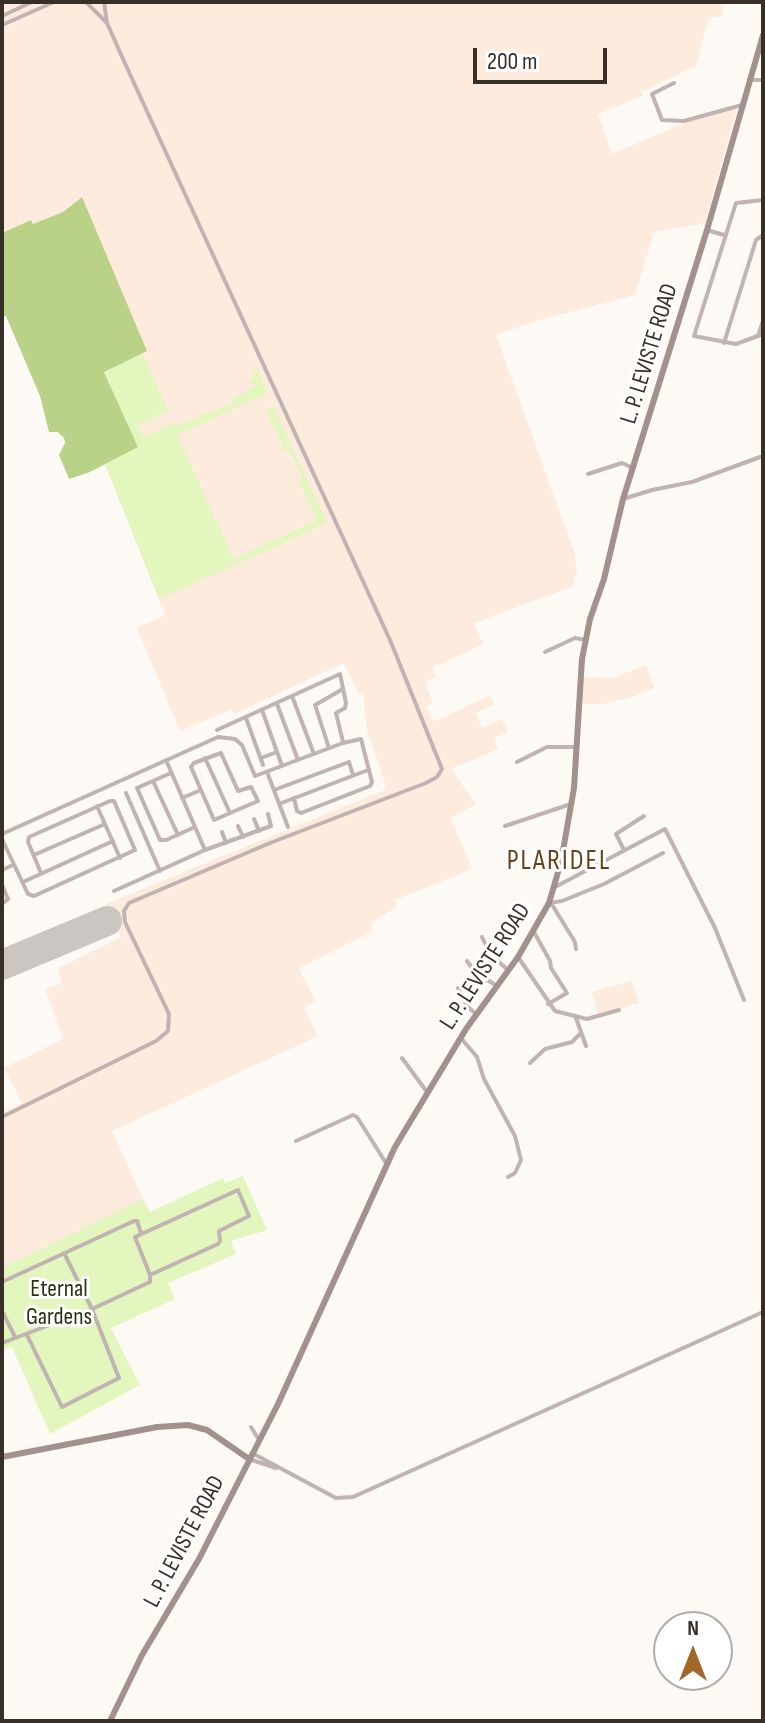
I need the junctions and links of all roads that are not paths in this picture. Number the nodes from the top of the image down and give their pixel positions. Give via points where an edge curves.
1 (32, 2) edge
2 (54, 2) edge
3 (86, 2) edge
4 (104, 2) edge
5 (2, 16) edge
6 (107, 23) junction
7 (2, 25) edge
8 (763, 35) edge
9 (749, 80) junction
10 (763, 80) edge
11 (674, 83) dead end
12 (657, 90) junction
13 (667, 93) dead end
14 (742, 105) junction
15 (763, 200) edge
16 (707, 230) junction
17 (725, 235) junction
18 (763, 235) edge
19 (763, 321) edge
20 (761, 335) edge
21 (724, 343) junction
22 (763, 456) edge
23 (633, 468) junction
24 (588, 474) dead end
25 (623, 499) junction
26 (586, 640) junction
27 (545, 652) dead end
28 (343, 689) junction
29 (292, 696) junction
30 (277, 704) junction
31 (262, 710) junction
32 (246, 718) junction
33 (217, 730) dead end
34 (343, 743) junction
35 (576, 747) junction
36 (329, 748) junction
37 (277, 752) junction
38 (314, 754) junction
39 (205, 758) junction
40 (261, 758) junction
41 (166, 760) junction
42 (298, 760) junction
43 (517, 762) dead end
44 (263, 765) dead end
45 (282, 766) junction
46 (368, 770) junction
47 (267, 772) junction
48 (171, 773) junction
49 (353, 776) junction
50 (153, 781) junction
51 (201, 790) junction
52 (274, 790) junction
53 (126, 793) dead end
54 (182, 798) junction
55 (294, 798) junction
56 (279, 804) junction
57 (571, 804) junction
58 (97, 806) junction
59 (230, 813) junction
60 (268, 814) dead end
61 (644, 816) dead end
62 (254, 819) dead end
63 (105, 824) junction
64 (238, 826) dead end
65 (505, 826) dead end
66 (195, 827) junction
67 (288, 827) dead end
68 (259, 831) junction
69 (222, 832) dead end
70 (178, 835) junction
71 (2, 836) edge
72 (243, 837) junction
73 (113, 841) junction
74 (226, 843) junction
75 (204, 850) junction
76 (624, 850) junction
77 (663, 853) dead end
78 (34, 855) junction
79 (120, 858) junction
80 (13, 865) junction
81 (2, 870) edge
82 (160, 871) junction
83 (41, 873) junction
84 (23, 882) junction
85 (2, 885) edge
86 (553, 887) junction
87 (114, 891) dead end
88 (550, 903) junction
89 (2, 904) edge
90 (534, 932) junction
91 (482, 937) dead end
92 (576, 949) dead end
93 (518, 957) junction
94 (467, 961) dead end
95 (508, 970) junction
96 (497, 986) junction
97 (458, 988) dead end
98 (744, 1000) dead end
99 (548, 1004) junction
100 (619, 1010) dead end
101 (476, 1014) junction
102 (576, 1018) junction
103 (581, 1033) junction
104 (460, 1037) junction
105 (586, 1046) dead end
106 (402, 1058) dead end
107 (530, 1063) dead end
108 (427, 1092) junction
109 (2, 1117) edge
110 (296, 1141) dead end
111 (387, 1165) junction
112 (508, 1177) dead end
113 (141, 1233) junction
114 (64, 1253) junction
115 (150, 1275) junction
116 (2, 1282) edge
117 (92, 1309) junction
118 (2, 1311) edge
119 (763, 1312) edge
120 (26, 1334) junction
121 (15, 1338) junction
122 (2, 1343) edge
123 (251, 1427) dead end
124 (259, 1440) junction
125 (248, 1455) junction
126 (2, 1457) edge
127 (110, 1721) edge

1 - 5 street
2 - 7 street
3 - 6 street
4 - 6 street
6 - 109 street via 390,640 442,769 426,783 129,903 125,922 169,1014 168,1031
8 - 9 main road, L. P. LEVISTE ROAD
9 - 10 street
9 - 14 main road, L. P. LEVISTE ROAD
11 - 12 street
12 - 13 street
12 - 14 street via 652,96 664,121 684,121
14 - 16 main road, L. P. LEVISTE ROAD
15 - 17 street via 736,203
16 - 17 street
16 - 23 main road, L. P. LEVISTE ROAD
17 - 21 street via 694,336
18 - 21 street via 756,240
19 - 20 street
20 - 21 street
22 - 25 street via 692,482
23 - 24 street via 622,463
23 - 25 main road, L. P. LEVISTE ROAD
25 - 26 main road, L. P. LEVISTE ROAD
26 - 27 street via 575,638
26 - 35 main road, L. P. LEVISTE ROAD
28 - 29 street via 340,674
28 - 34 street via 345,708 336,713
28 - 36 street via 315,705
29 - 30 street
29 - 38 street
30 - 31 street
30 - 42 street
31 - 32 street
31 - 37 street
32 - 33 street
32 - 40 street
34 - 36 street
34 - 46 street via 361,739
35 - 43 street via 547,747
35 - 57 main road, L. P. LEVISTE ROAD
36 - 38 street
37 - 40 street
37 - 45 street
38 - 42 street
39 - 51 street via 191,767
39 - 59 street
39 - 59 street via 221,753 238,791 251,787 258,801
40 - 44 street
41 - 47 street via 226,736 242,745 255,776
41 - 48 street
41 - 71 street
42 - 45 street
45 - 47 street
46 - 49 street
46 - 55 street via 370,786 301,813
47 - 52 street
48 - 50 street
48 - 54 street
49 - 52 street via 349,762
49 - 55 street
50 - 70 street
50 - 70 street via 137,788 162,841
51 - 54 street
51 - 59 street via 214,820
52 - 56 street
53 - 82 street
54 - 66 street
55 - 56 street
56 - 67 street
57 - 65 street
57 - 86 main road, L. P. LEVISTE ROAD
58 - 63 street
58 - 78 street via 28,839
58 - 79 street via 114,801 135,848
60 - 68 street via 272,824
61 - 76 street via 616,834
62 - 68 street
63 - 73 street
63 - 78 street
64 - 72 street
66 - 70 street
66 - 75 street
68 - 72 street
69 - 74 street
71 - 80 street
72 - 74 street
73 - 79 street
73 - 83 street
74 - 75 street
75 - 82 street
76 - 86 street
76 - 98 street via 665,829
77 - 88 street via 604,884
78 - 83 street
79 - 84 street via 31,897
80 - 81 street
80 - 84 street
82 - 87 street
83 - 84 street
85 - 89 street via 8,899
86 - 88 main road, L. P. LEVISTE ROAD
88 - 90 main road, L. P. LEVISTE ROAD
88 - 92 street
90 - 93 main road, L. P. LEVISTE ROAD
90 - 99 street via 567,993
91 - 95 street via 490,954
93 - 95 main road, L. P. LEVISTE ROAD
93 - 99 street
94 - 96 street
95 - 96 main road, L. P. LEVISTE ROAD
96 - 101 main road, L. P. LEVISTE ROAD
97 - 101 street
99 - 102 street
100 - 102 street
101 - 104 main road, L. P. LEVISTE ROAD
102 - 103 street
103 - 105 street
103 - 107 street via 572,1042 545,1049
104 - 108 main road, L. P. LEVISTE ROAD
104 - 112 street via 477,1057 515,1136 521,1160
106 - 108 street
108 - 111 main road, L. P. LEVISTE ROAD
110 - 111 street via 353,1115
111 - 124 main road, L. P. LEVISTE ROAD
113 - 114 street via 134,1221
113 - 115 street via 134,1240
113 - 115 street via 234,1190 249,1213 219,1231 218,1244
114 - 116 street
114 - 117 street
115 - 117 street via 150,1282
117 - 120 street
117 - 120 street via 119,1378 62,1407
118 - 121 street
119 - 125 street via 353,1497 336,1498
120 - 121 street
121 - 122 street
123 - 124 street
124 - 125 main road, L. P. LEVISTE ROAD
125 - 126 main road via 207,1430 188,1425
125 - 127 main road, L. P. LEVISTE ROAD via 199,1559

